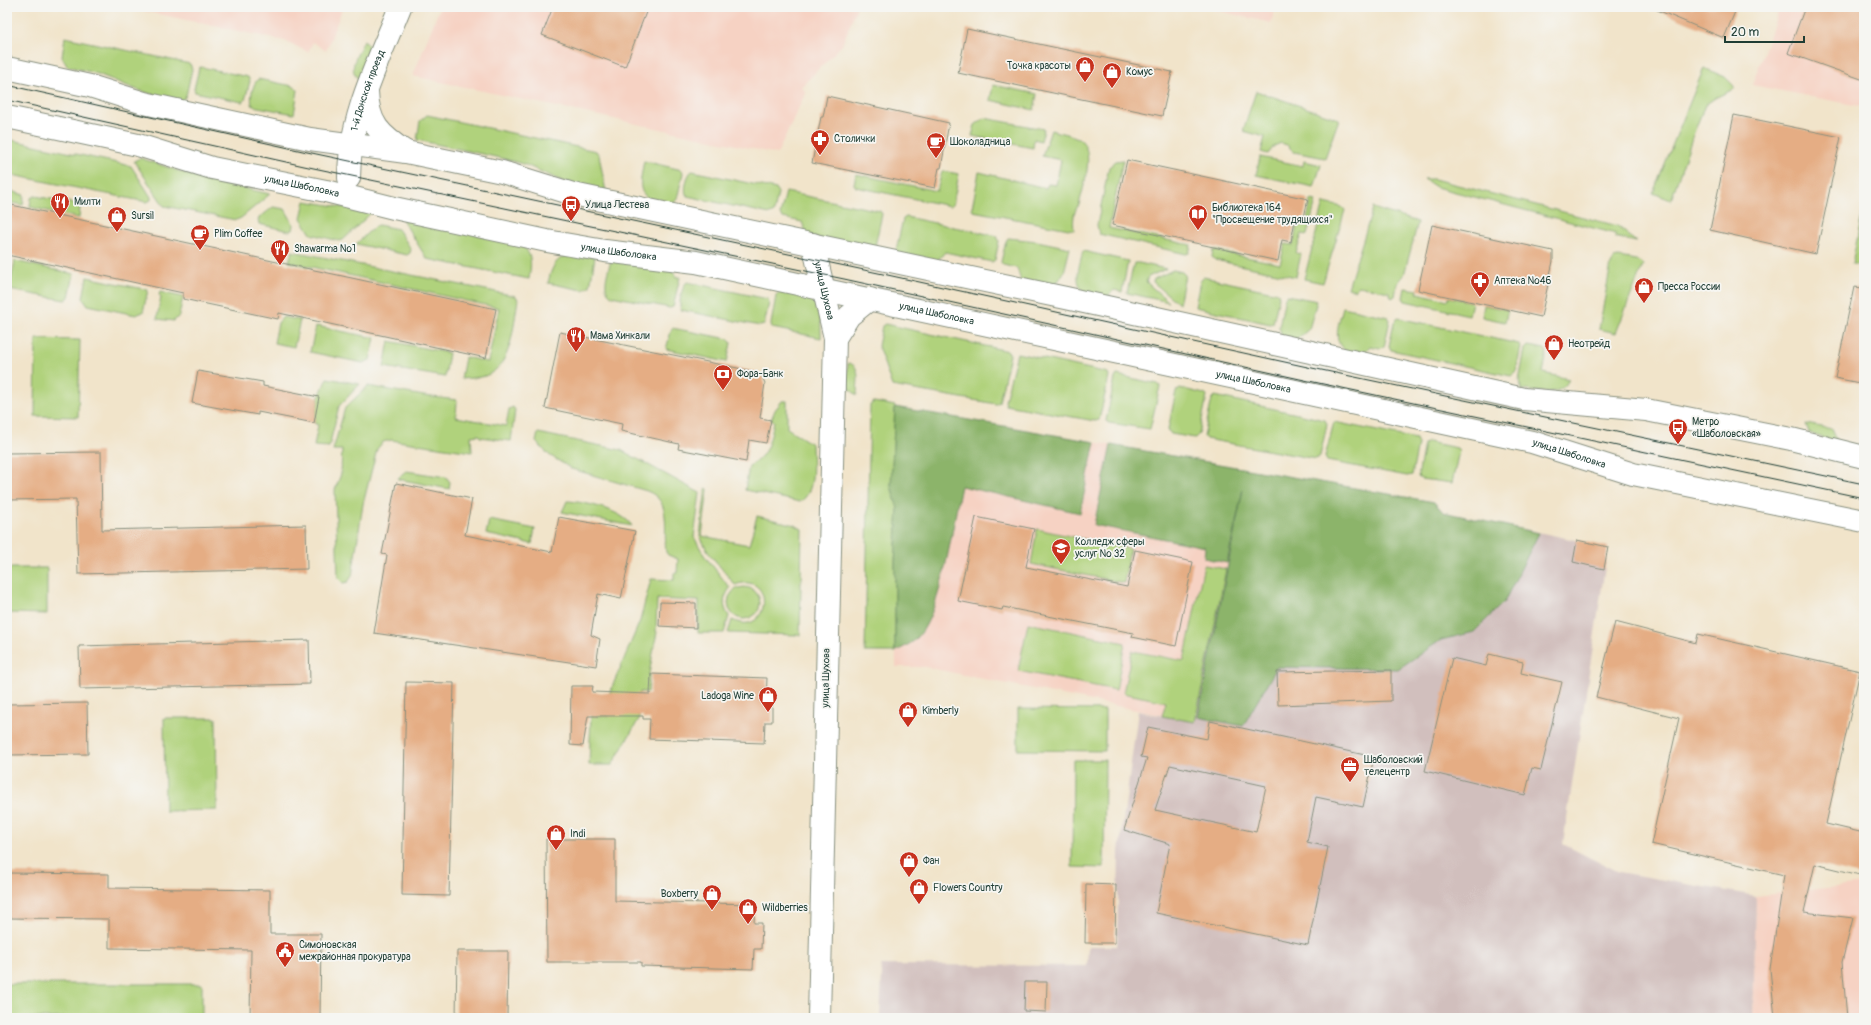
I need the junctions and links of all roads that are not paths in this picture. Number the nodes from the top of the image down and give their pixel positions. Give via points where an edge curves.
1 (400, 7) edge
2 (7, 68) edge
3 (367, 91) junction
4 (7, 117) edge
5 (351, 145) junction
6 (406, 152) junction
7 (348, 178) junction
8 (326, 191) junction
9 (364, 201) junction
10 (813, 244) junction
11 (824, 290) junction
12 (870, 299) junction
13 (835, 338) junction
14 (1864, 457) edge
15 (1864, 521) edge
16 (819, 1018) edge

1 - 3 main road, 1-й Донской проезд
2 - 5 main road via 90,86 144,103 310,139
3 - 5 main road, 1-й Донской проезд via 356,121
3 - 6 main road via 368,107 376,126 386,139
4 - 8 main road, улица Шаболовка via 138,145 212,168
5 - 6 main road
5 - 7 main road, 1-й Донской проезд
6 - 10 main road via 502,172 573,194
7 - 8 main road
7 - 9 main road
8 - 9 main road, улица Шаболовка
9 - 11 main road, улица Шаболовка via 547,241 696,262
10 - 11 main road, улица Шухова
10 - 14 main road via 1524,399 1646,410 1791,439
11 - 12 main road, улица Шаболовка
11 - 13 main road, улица Шухова
12 - 13 main road, улица Шухова via 849,316
12 - 15 main road, улица Шаболовка via 1532,442 1633,474
13 - 16 main road, улица Шухова

